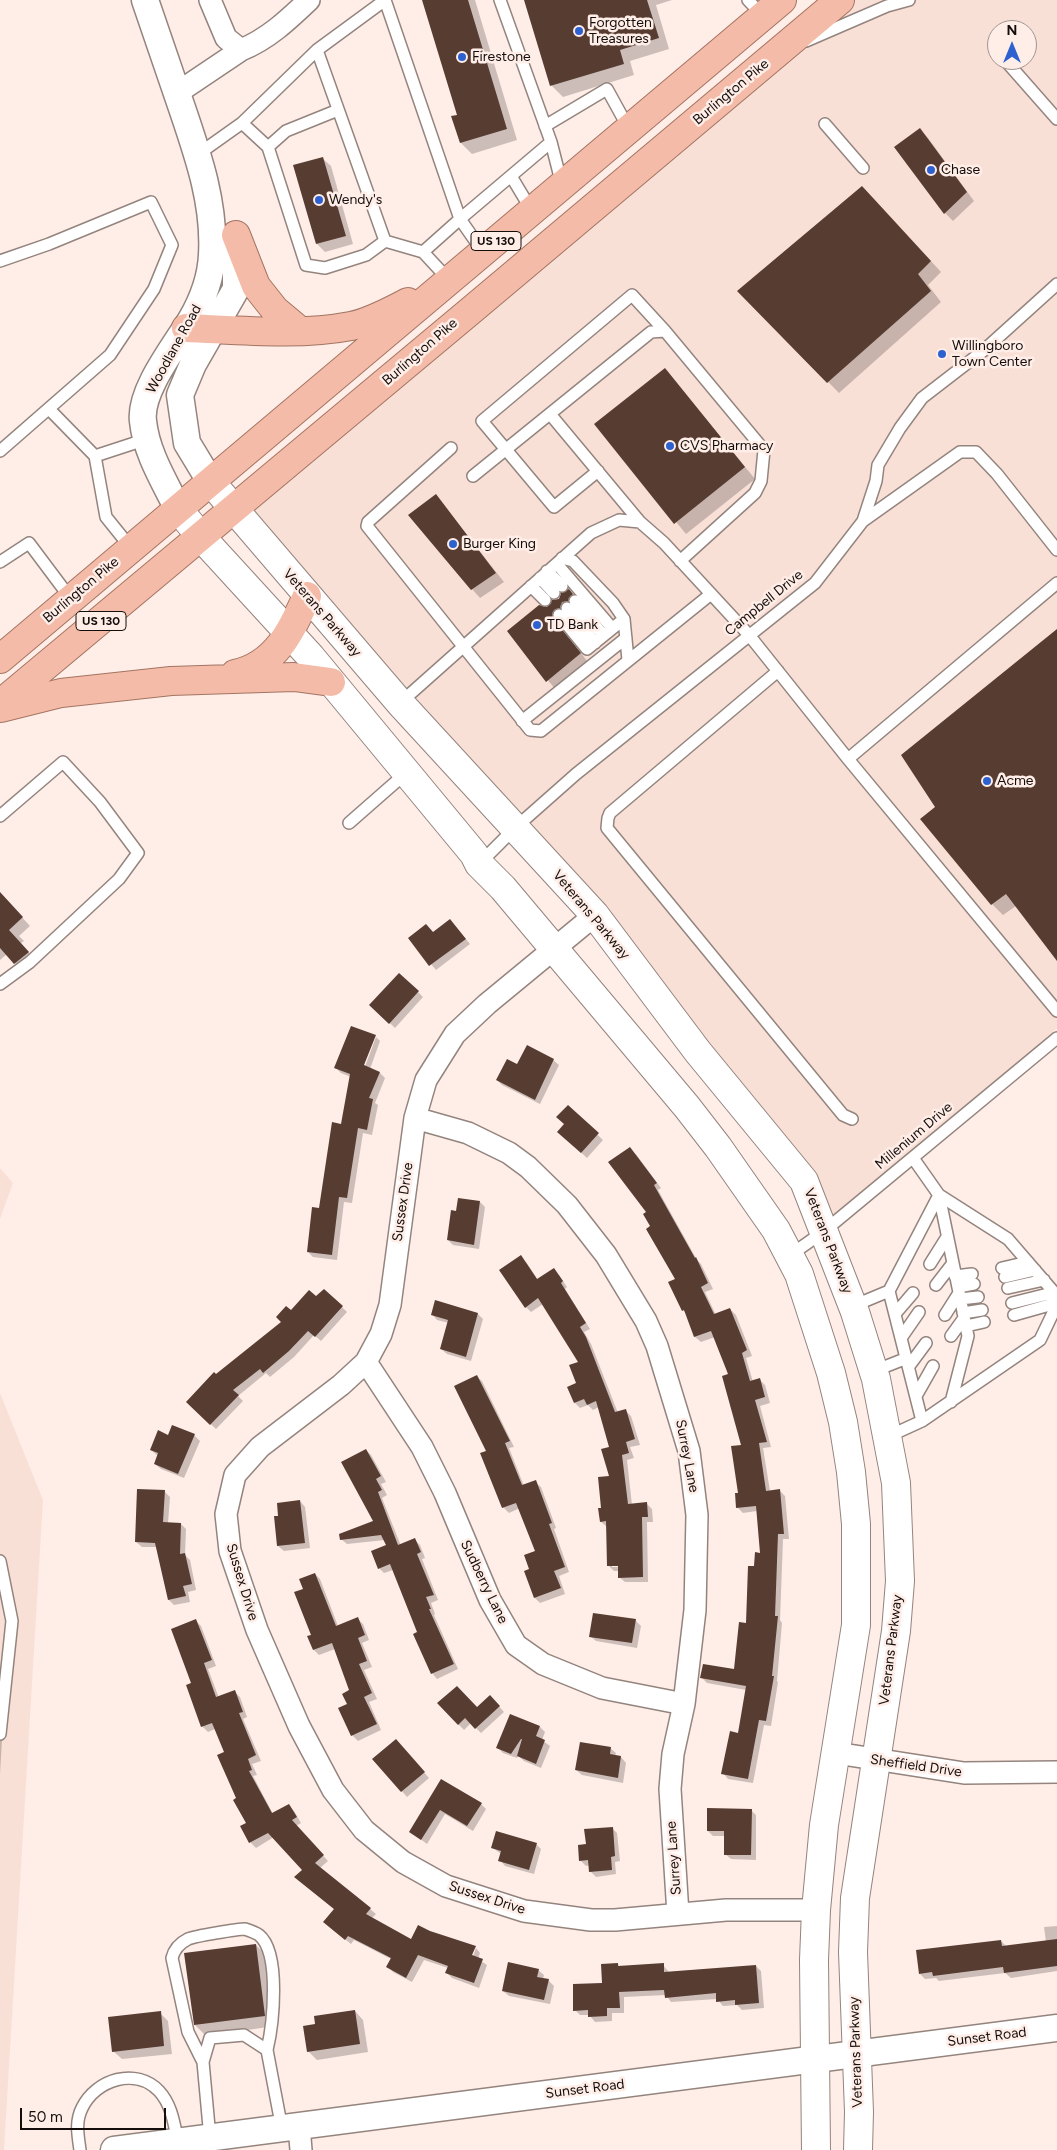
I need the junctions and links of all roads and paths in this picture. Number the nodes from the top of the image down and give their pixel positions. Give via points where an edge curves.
1 (145, 0) edge
2 (210, 0) edge
3 (309, 0) edge
4 (385, 0) edge
5 (500, 0) edge
6 (840, 0) edge
7 (909, 0) edge
8 (764, 5) edge
9 (241, 50) junction
10 (317, 50) junction
11 (777, 53) junction
12 (1014, 70) edge
13 (177, 93) junction
14 (338, 110) junction
15 (1057, 119) edge
16 (242, 123) junction
17 (825, 124) dead end
18 (545, 126) junction
19 (629, 129) junction
20 (551, 142) junction
21 (268, 147) junction
22 (197, 155) junction
23 (863, 168) dead end
24 (511, 176) junction
25 (562, 185) junction
26 (532, 211) junction
27 (460, 219) junction
28 (236, 235) junction
29 (385, 241) junction
30 (423, 252) junction
31 (483, 252) junction
32 (0, 260) edge
33 (449, 280) junction
34 (1057, 284) edge
35 (186, 328) junction
36 (213, 329) junction
37 (299, 330) junction
38 (665, 331) junction
39 (49, 409) junction
40 (550, 414) junction
41 (147, 439) junction
42 (451, 448) dead end
43 (506, 449) junction
44 (0, 451) edge
45 (95, 456) junction
46 (598, 471) junction
47 (473, 476) dead end
48 (210, 482) junction
49 (178, 508) junction
50 (234, 510) junction
51 (863, 521) junction
52 (640, 522) junction
53 (202, 538) junction
54 (131, 548) junction
55 (1057, 550) edge
56 (680, 561) junction
57 (0, 562) edge
58 (548, 571) junction
59 (1057, 583) edge
60 (711, 594) junction
61 (307, 596) junction
62 (71, 599) junction
63 (624, 619) junction
64 (290, 634) junction
65 (749, 635) junction
66 (626, 638) junction
67 (599, 639) junction
68 (463, 647) junction
69 (0, 659) edge
70 (628, 660) junction
71 (778, 672) junction
72 (221, 678) junction
73 (331, 682) junction
74 (400, 703) junction
75 (0, 704) edge
76 (0, 709) edge
77 (522, 721) junction
78 (848, 759) junction
79 (406, 773) junction
80 (0, 816) edge
81 (349, 823) dead end
82 (515, 828) junction
83 (479, 864) junction
84 (595, 916) junction
85 (555, 949) junction
86 (0, 984) edge
87 (1057, 1011) edge
88 (1057, 1038) edge
89 (415, 1118) junction
90 (852, 1119) dead end
91 (912, 1158) junction
92 (939, 1195) junction
93 (823, 1232) junction
94 (947, 1237) junction
95 (789, 1256) junction
96 (953, 1263) junction
97 (930, 1264) dead end
98 (1031, 1266) junction
99 (973, 1279) dead end
100 (1044, 1280) junction
101 (936, 1285) dead end
102 (958, 1289) junction
103 (890, 1290) junction
104 (913, 1293) dead end
105 (978, 1297) dead end
106 (1012, 1303) dead end
107 (1053, 1303) junction
108 (853, 1306) junction
109 (982, 1310) dead end
110 (919, 1312) dead end
111 (895, 1314) junction
112 (945, 1315) dead end
113 (1014, 1315) dead end
114 (964, 1319) junction
115 (984, 1322) dead end
116 (951, 1336) dead end
117 (901, 1338) junction
118 (926, 1343) dead end
119 (366, 1362) junction
120 (908, 1362) junction
121 (933, 1366) dead end
122 (874, 1371) junction
123 (916, 1396) junction
124 (951, 1402) junction
125 (922, 1421) junction
126 (888, 1437) junction
127 (0, 1561) edge
128 (684, 1704) junction
129 (0, 1734) edge
130 (836, 1753) junction
131 (876, 1760) junction
132 (1057, 1772) edge
133 (816, 1910) junction
134 (678, 1914) junction
135 (1057, 2028) edge
136 (268, 2050) junction
137 (856, 2054) junction
138 (816, 2060) junction
139 (203, 2062) junction
140 (294, 2135) edge
141 (210, 2138) junction
142 (178, 2142) junction
143 (80, 2150) edge
144 (114, 2150) edge
145 (816, 2150) edge
146 (858, 2150) edge

1 - 13 street, Woodlane Road
2 - 9 street via 226,38
3 - 9 street via 282,25
4 - 10 lane
4 - 27 lane
5 - 18 lane
6 - 11 highway, Burlington Pike / US 130
7 - 11 lane
8 - 19 highway, Burlington Pike / US 130
9 - 13 street
10 - 14 lane
10 - 16 lane
11 - 50 highway, Burlington Pike / US 130
12 - 15 lane
13 - 22 street, Woodlane Road
14 - 21 lane via 286,131
14 - 29 lane
16 - 21 lane
16 - 22 lane
17 - 23 lane
18 - 19 lane via 606,89
18 - 20 lane
19 - 25 highway, Burlington Pike / US 130
20 - 24 lane
20 - 25 lane
21 - 29 lane via 306,265 325,268 366,255
22 - 28 street, Woodlane Road
22 - 35 street, Woodlane Road via 213,224 212,258 205,290
24 - 26 lane
24 - 27 lane
25 - 26 highway, Burlington Pike / US 130
26 - 31 highway, Burlington Pike / US 130
27 - 30 lane
27 - 31 lane
28 - 36 street, Woodlane Road via 236,289
28 - 37 highway via 256,286 275,310
29 - 30 lane
30 - 33 lane
31 - 33 highway, Burlington Pike / US 130
32 - 39 lane via 49,244 151,202 172,245 154,289 110,355
33 - 37 highway via 385,314 352,325
33 - 48 highway, Burlington Pike / US 130
34 - 51 lane, Campbell Drive via 983,350 922,398 878,464
35 - 36 highway
35 - 41 street, Woodlane Road via 148,394 142,419
36 - 37 highway
36 - 48 street, Woodlane Road via 180,396 187,443
38 - 40 lane via 651,332
38 - 43 lane via 632,295 482,421
38 - 56 lane via 764,450 755,493
39 - 44 lane
39 - 45 lane
40 - 43 lane
40 - 46 lane
41 - 45 lane
41 - 49 street, Woodlane Road
42 - 68 lane via 367,526
43 - 46 lane via 554,507
43 - 47 lane
45 - 54 lane via 106,517
46 - 52 lane
48 - 49 highway, Burlington Pike / US 130
48 - 50 main road, Veterans Parkway
49 - 53 main road
49 - 54 highway, Burlington Pike / US 130
50 - 53 highway, Burlington Pike / US 130
50 - 61 main road, Veterans Parkway
51 - 55 lane via 960,452 976,452
51 - 65 lane, Campbell Drive via 815,583
52 - 56 lane
52 - 58 lane via 619,520 591,533
53 - 64 main road
53 - 75 highway, Burlington Pike / US 130
54 - 62 highway, Burlington Pike / US 130
56 - 60 lane
57 - 62 lane via 29,543
58 - 58 lane via 554,593
58 - 63 lane via 573,561
58 - 67 lane
58 - 68 lane
59 - 78 lane
60 - 65 lane
60 - 70 lane
61 - 64 highway
61 - 74 main road, Veterans Parkway
62 - 69 highway, Burlington Pike / US 130
63 - 66 lane
63 - 67 lane
64 - 72 highway via 266,660
64 - 73 main road
65 - 71 lane
65 - 82 lane, Campbell Drive via 576,774
66 - 70 lane
66 - 77 lane
67 - 67 lane via 567,608
68 - 74 lane
68 - 77 lane
70 - 77 lane via 541,731 530,730
71 - 78 lane
71 - 90 lane via 610,813 607,828 843,1115
72 - 73 highway via 294,677
72 - 76 highway via 100,687 61,693
73 - 79 main road
74 - 82 main road, Veterans Parkway
78 - 87 lane
79 - 81 lane
79 - 83 main road
80 - 86 lane via 63,762 100,802 138,853 112,885 30,962
82 - 83 lane, Campbell Drive
82 - 84 main road, Veterans Parkway
83 - 85 main road
84 - 85 street, Sussex Drive
84 - 93 main road, Veterans Parkway via 698,1052 804,1181
85 - 89 street, Sussex Drive via 455,1034 426,1080
85 - 95 main road via 718,1146 776,1230
88 - 91 lane, Millenium Drive
89 - 119 street, Sussex Drive via 390,1305 381,1334
89 - 128 street, Surrey Lane via 468,1133 509,1153 528,1167 567,1205 606,1255 646,1321 657,1346 689,1452 697,1515 695,1610
91 - 92 lane
91 - 93 lane, Millenium Drive
92 - 94 lane
92 - 98 lane via 1008,1239
92 - 103 lane
93 - 95 lane, Millenium Drive
93 - 108 main road, Veterans Parkway
94 - 96 lane
94 - 97 lane
95 - 130 main road via 799,1274 831,1373 843,1422 856,1524 856,1625
96 - 101 lane
96 - 102 lane
98 - 100 lane
98 - 100 lane via 1005,1278
99 - 102 lane
100 - 107 lane via 1052,1290
102 - 105 lane
102 - 112 lane
102 - 114 lane
103 - 108 lane
103 - 111 lane
104 - 111 lane
106 - 107 lane
107 - 113 lane
107 - 124 lane via 1040,1340
108 - 122 main road, Veterans Parkway
109 - 114 lane
110 - 117 lane
111 - 117 lane
114 - 115 lane
114 - 116 lane
114 - 124 lane via 968,1336
117 - 120 lane
118 - 120 lane
119 - 128 street, Sudberry Lane via 422,1447 445,1492 490,1600 516,1645 543,1664 602,1688
119 - 134 street, Sussex Drive via 260,1447 235,1475 226,1514 230,1551 257,1630 320,1768 364,1830 403,1862 446,1886 524,1911 591,1920
120 - 122 lane
120 - 123 lane
121 - 123 lane
122 - 126 main road, Veterans Parkway
123 - 125 lane
124 - 125 lane
125 - 126 lane
126 - 131 main road, Veterans Parkway via 896,1483 900,1581 896,1631
127 - 129 lane via 12,1621
128 - 134 street, Surrey Lane via 673,1754 670,1789
130 - 131 street, Sheffield Drive
130 - 133 main road via 824,1825
131 - 132 street, Sheffield Drive via 964,1773
131 - 137 main road, Veterans Parkway via 855,1898
133 - 134 street, Sussex Drive via 726,1910
133 - 138 main road
135 - 137 street, Sunset Road
136 - 139 lane via 244,2035 210,2038
136 - 139 lane via 275,2002 270,1957 260,1936 246,1929 189,1939 175,1949 172,1958 188,2032
136 - 140 lane
137 - 138 street, Sunset Road
137 - 146 main road, Veterans Parkway
138 - 140 street, Sunset Road
138 - 145 main road
139 - 141 lane
140 - 141 street, Sunset Road
141 - 142 street, Sunset Road
142 - 143 lane via 170,2108 159,2091 142,2078 116,2079 98,2088 82,2107 77,2126
142 - 144 street, Sunset Road

